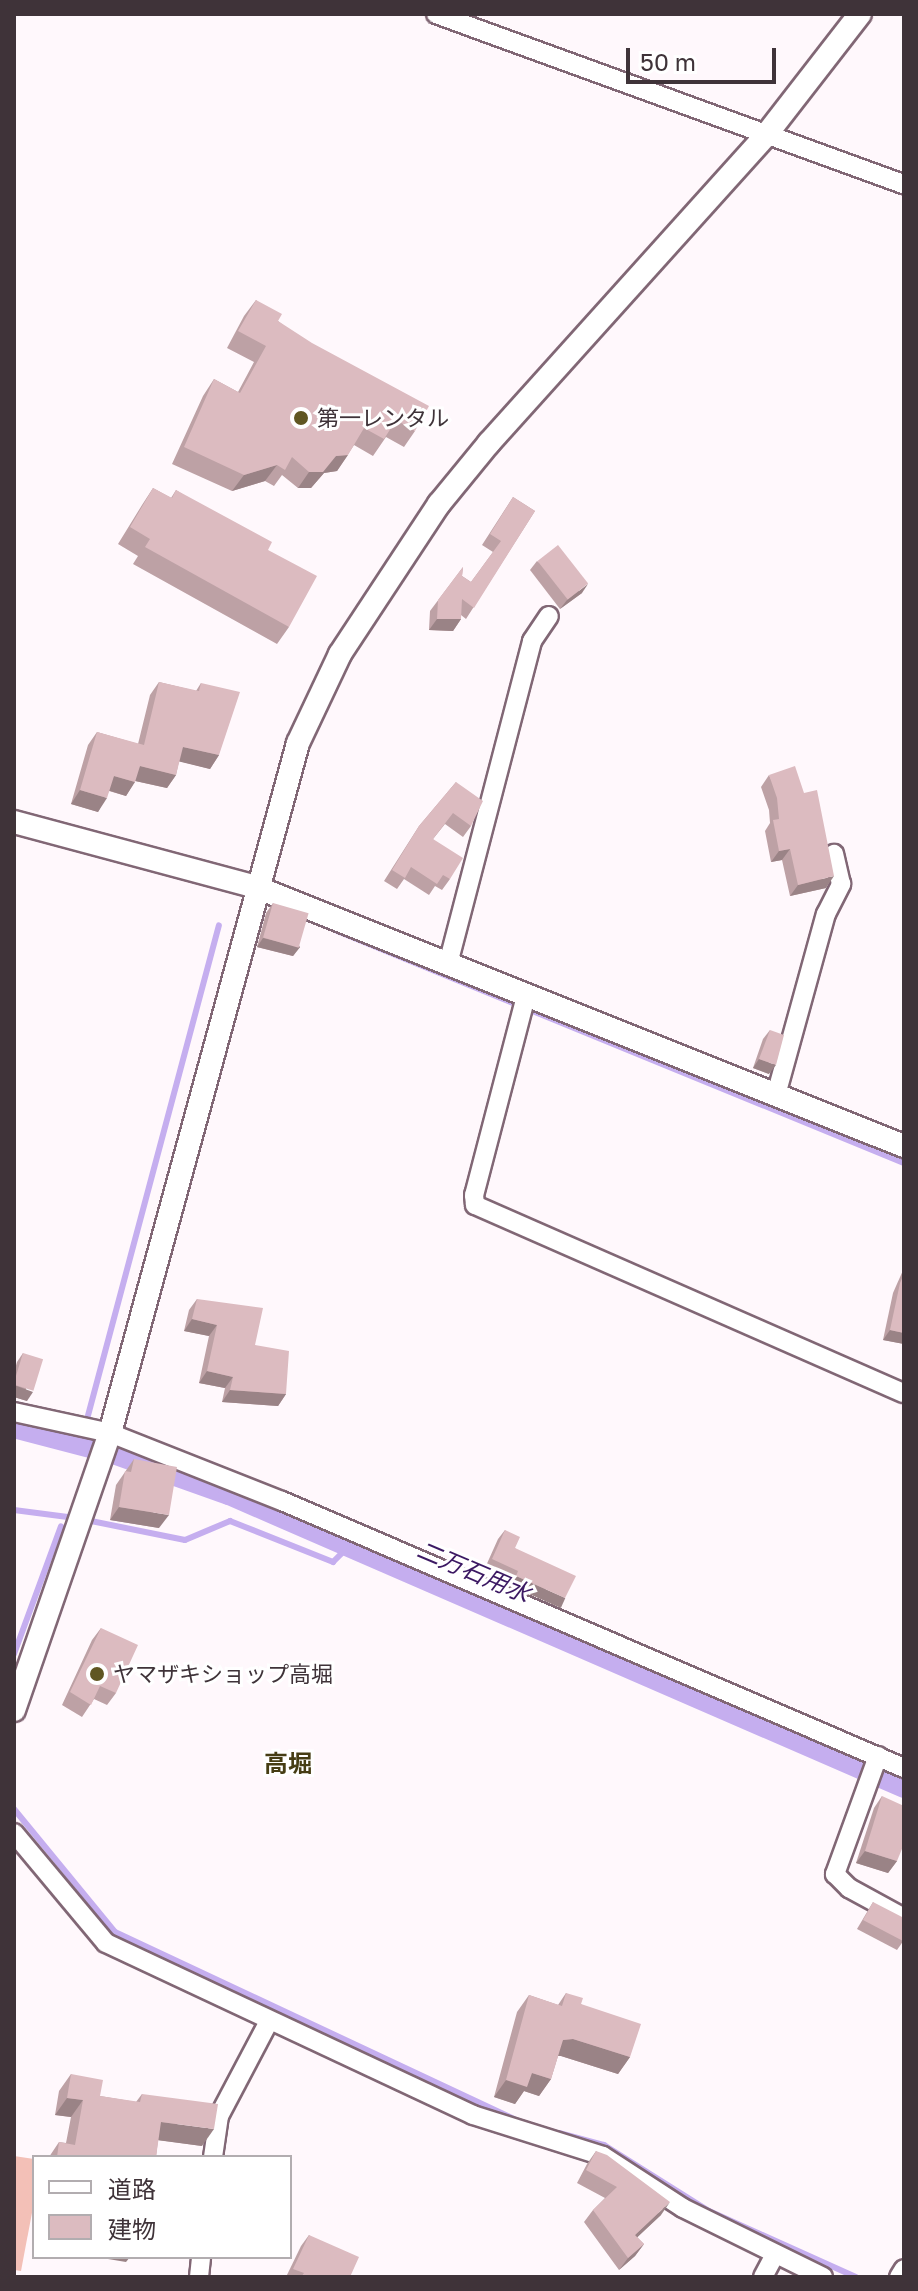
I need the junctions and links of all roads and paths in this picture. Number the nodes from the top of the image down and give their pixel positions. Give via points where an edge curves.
1 (436, 14) edge
2 (860, 14) edge
3 (766, 135) junction
4 (904, 184) edge
5 (549, 616) dead end
6 (14, 822) edge
7 (834, 854) dead end
8 (256, 887) junction
9 (448, 964) junction
10 (526, 996) junction
11 (776, 1095) junction
12 (904, 1146) edge
13 (904, 1393) edge
14 (14, 1412) edge
15 (110, 1433) junction
16 (14, 1710) edge
17 (878, 1756) junction
18 (904, 1768) edge
19 (14, 1833) edge
20 (904, 1918) edge
21 (269, 2021) junction
22 (213, 2155) edge
23 (775, 2254) junction
24 (904, 2269) edge
25 (763, 2277) edge
26 (823, 2277) edge
27 (899, 2277) edge

1 - 3 street
2 - 3 street
3 - 4 street
3 - 8 street via 489,443 381,588 340,654 298,743
5 - 9 street via 532,641
6 - 8 street
7 - 11 street via 841,884 826,914
8 - 9 street
8 - 15 street
9 - 10 street
10 - 11 street
10 - 13 street via 475,1205
11 - 12 street
14 - 15 street
15 - 16 street
15 - 17 street
17 - 18 street
17 - 20 street via 835,1874 849,1888
19 - 21 street via 106,1943
21 - 22 street via 219,2116
21 - 23 street via 473,2115 603,2156 683,2208
23 - 25 street
23 - 26 street
24 - 27 street

